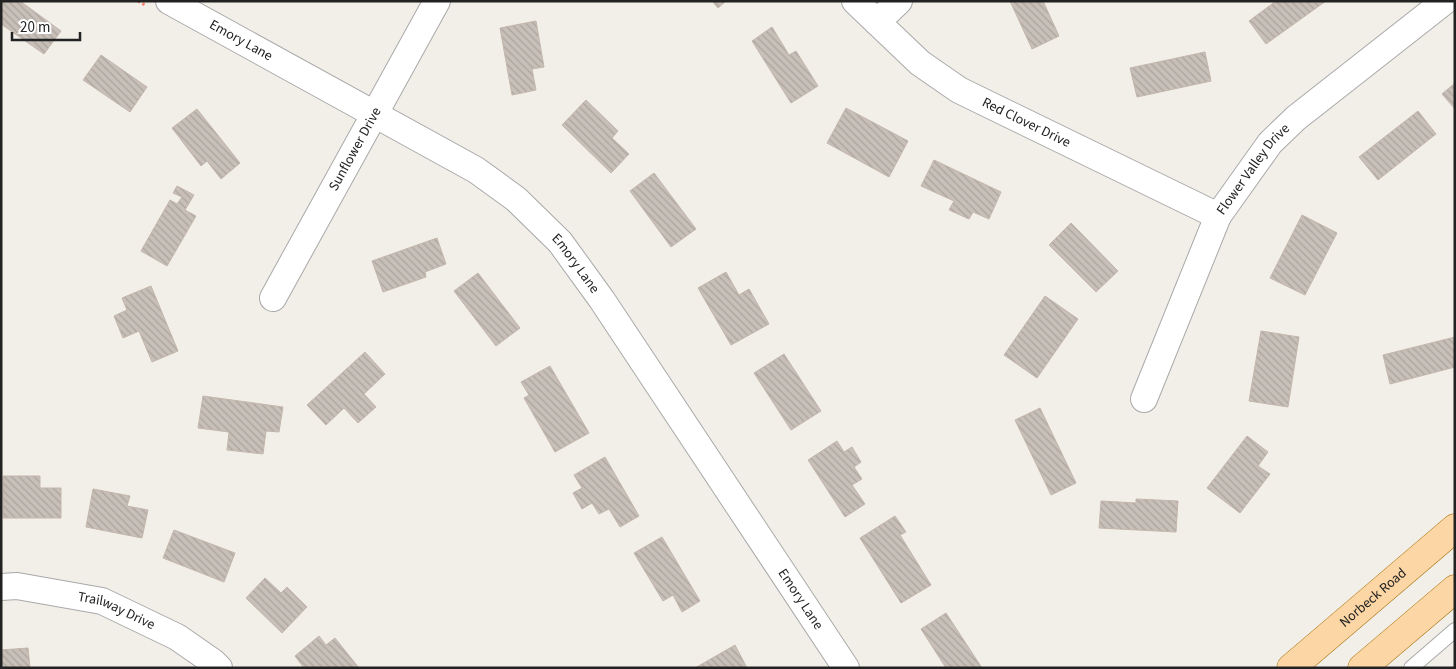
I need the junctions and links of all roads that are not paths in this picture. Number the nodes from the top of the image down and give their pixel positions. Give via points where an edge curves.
1 (169, 1) edge
2 (437, 1) edge
3 (855, 1) edge
4 (899, 1) edge
5 (1445, 1) edge
6 (877, 22) junction
7 (374, 114) junction
8 (1218, 216) junction
9 (273, 298) dead end
10 (1144, 399) dead end
11 (1455, 528) edge
12 (1, 587) edge
13 (1455, 589) edge
14 (1455, 630) edge
15 (219, 668) edge
16 (846, 668) edge
17 (1291, 668) edge
18 (1362, 668) edge
19 (1411, 668) edge

1 - 7 street, Emory Lane
2 - 7 street, Sunflower Drive
3 - 6 street, Red Clover Drive
4 - 6 street
5 - 8 street, Flower Valley Drive via 1296,118 1270,143
6 - 8 street, Red Clover Drive via 920,63 960,90
7 - 9 street, Sunflower Drive
7 - 16 street, Emory Lane via 476,170 516,199 560,242 608,308
8 - 10 street, Flower Valley Drive
11 - 17 main road, Norbeck Road
12 - 15 street, Trailway Drive via 17,586 102,601 177,637
13 - 18 main road
14 - 19 lane

